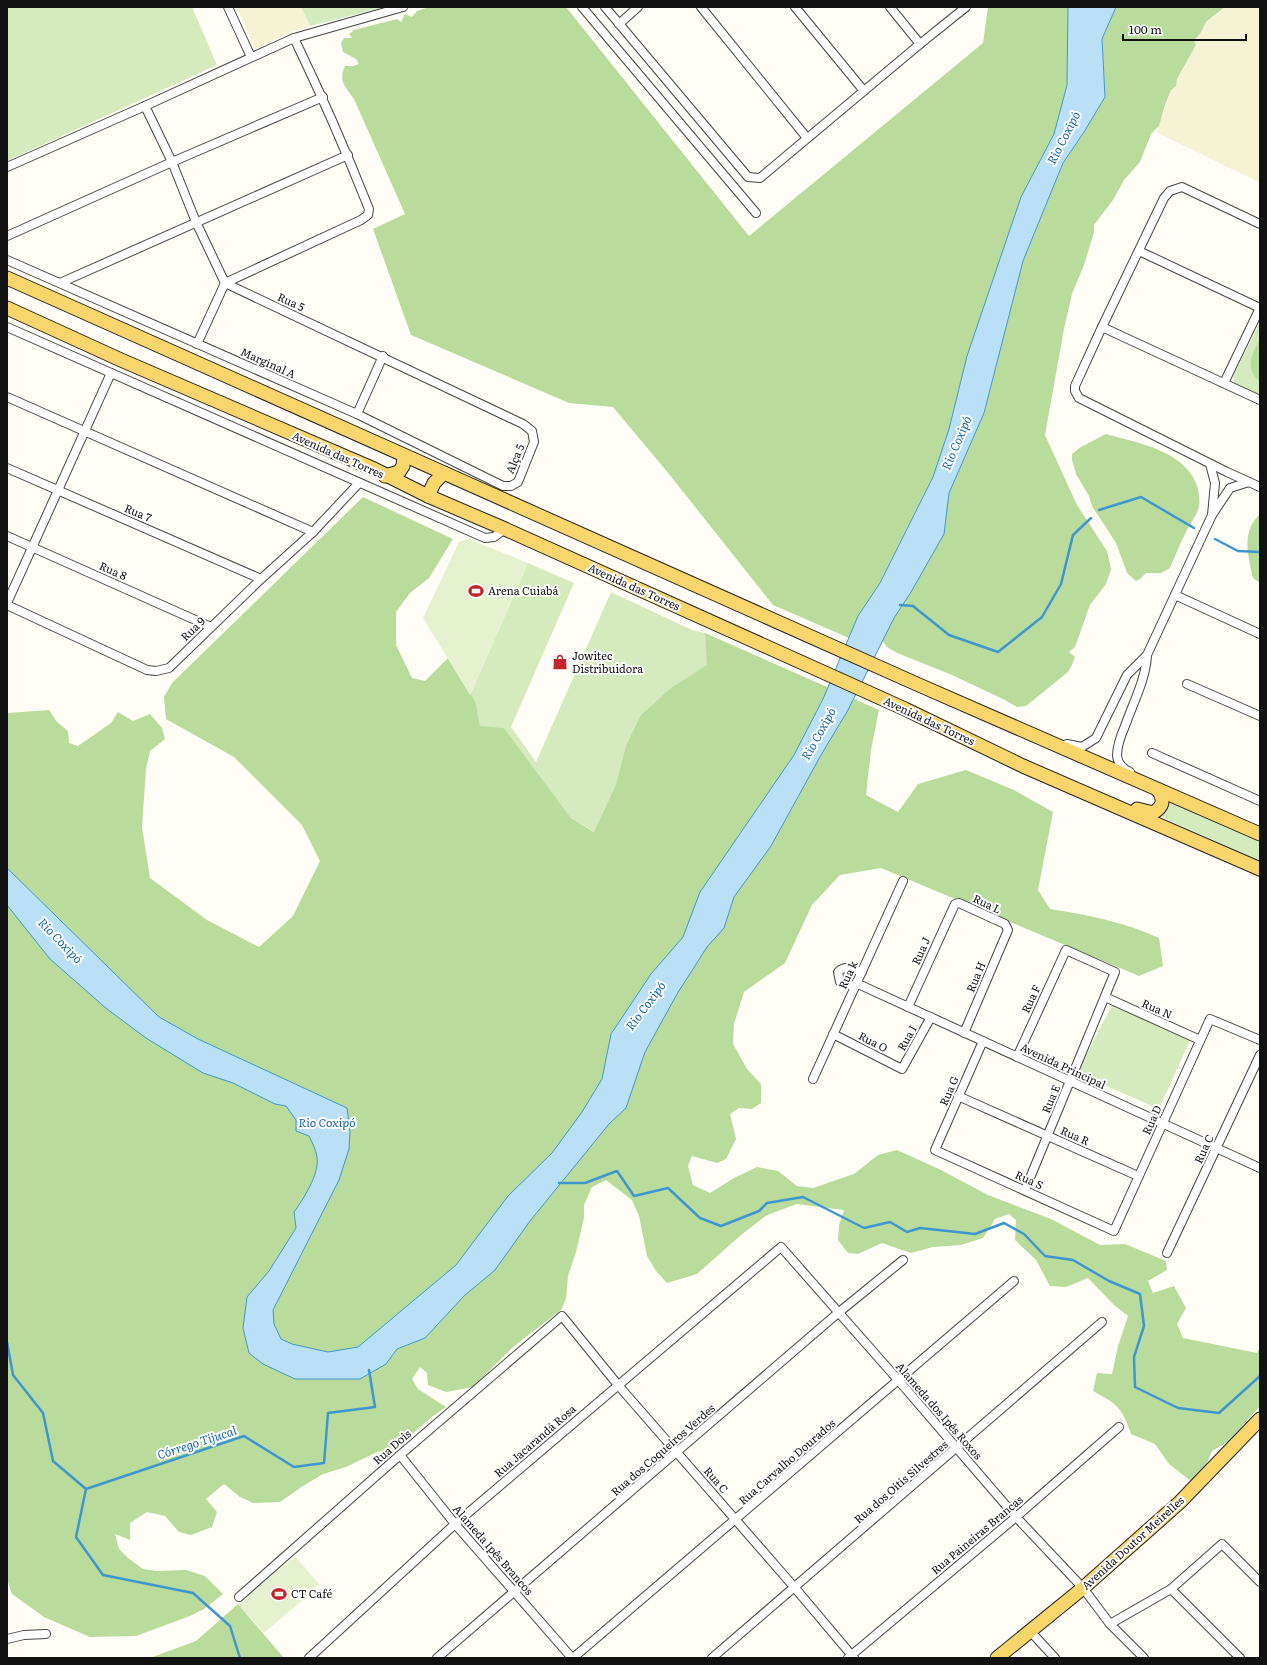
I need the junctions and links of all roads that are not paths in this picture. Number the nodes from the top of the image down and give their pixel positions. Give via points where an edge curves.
1 (228, 7) edge
2 (403, 7) edge
3 (582, 7) edge
4 (605, 7) edge
5 (638, 7) edge
6 (701, 7) edge
7 (795, 7) edge
8 (890, 7) edge
9 (966, 7) edge
10 (618, 24) junction
11 (294, 38) junction
12 (920, 44) junction
13 (251, 57) junction
14 (864, 91) junction
15 (323, 97) junction
16 (145, 106) junction
17 (807, 138) junction
18 (348, 155) junction
19 (172, 162) junction
20 (7, 167) edge
21 (756, 213) dead end
22 (196, 222) junction
23 (1260, 224) edge
24 (7, 236) edge
25 (1139, 251) junction
26 (7, 260) edge
27 (7, 278) edge
28 (60, 283) junction
29 (225, 283) junction
30 (7, 308) edge
31 (1260, 308) edge
32 (1102, 326) junction
33 (7, 327) edge
34 (197, 344) junction
35 (383, 356) junction
36 (111, 373) junction
37 (1224, 383) junction
38 (7, 397) edge
39 (1260, 400) edge
40 (357, 414) junction
41 (524, 424) joint
42 (85, 431) junction
43 (404, 456) junction
44 (1210, 464) junction
45 (7, 468) edge
46 (444, 473) junction
47 (385, 476) junction
48 (518, 482) joint
49 (1249, 482) junction
50 (359, 484) junction
51 (1260, 487) edge
52 (58, 490) junction
53 (428, 496) junction
54 (1212, 515) junction
55 (505, 529) junction
56 (313, 532) junction
57 (7, 536) edge
58 (32, 547) junction
59 (261, 579) junction
60 (1175, 595) junction
61 (7, 604) edge
62 (211, 627) junction
63 (1260, 634) edge
64 (1147, 655) junction
65 (1187, 684) dead end
66 (1260, 716) edge
67 (1029, 734) junction
68 (1152, 753) dead end
69 (1023, 766) junction
70 (1158, 790) junction
71 (1260, 801) edge
72 (1260, 834) edge
73 (1260, 869) edge
74 (903, 881) dead end
75 (954, 904) joint
76 (1008, 930) joint
77 (862, 972) junction
78 (1115, 972) joint
79 (856, 985) junction
80 (1105, 997) junction
81 (908, 1007) junction
82 (931, 1017) junction
83 (964, 1033) junction
84 (833, 1034) junction
85 (1200, 1040) junction
86 (1260, 1040) edge
87 (983, 1041) junction
88 (1260, 1055) edge
89 (1017, 1057) junction
90 (902, 1069) joint
91 (813, 1079) dead end
92 (1070, 1081) junction
93 (958, 1096) junction
94 (1162, 1123) junction
95 (1047, 1136) junction
96 (1216, 1148) junction
97 (935, 1150) joint
98 (1260, 1168) edge
99 (1138, 1176) junction
100 (1025, 1190) junction
101 (1114, 1231) joint
102 (781, 1247) joint
103 (1167, 1253) dead end
104 (903, 1260) dead end
105 (1014, 1281) dead end
106 (838, 1313) junction
107 (562, 1316) joint
108 (1102, 1322) dead end
109 (899, 1381) junction
110 (618, 1385) junction
111 (1260, 1419) edge
112 (1119, 1427) dead end
113 (957, 1449) junction
114 (677, 1452) junction
115 (400, 1455) junction
116 (1016, 1517) junction
117 (736, 1520) junction
118 (455, 1524) junction
119 (1260, 1582) edge
120 (795, 1588) junction
121 (1083, 1588) junction
122 (1172, 1589) junction
123 (515, 1592) junction
124 (239, 1597) dead end
125 (1110, 1624) junction
126 (1030, 1631) junction
127 (46, 1634) dead end
128 (7, 1639) edge
129 (851, 1657) edge
130 (309, 1658) edge
131 (437, 1658) edge
132 (573, 1658) edge
133 (712, 1658) edge
134 (997, 1658) edge
135 (1055, 1658) edge
136 (1144, 1658) edge
137 (1240, 1658) edge

1 - 13 street
2 - 11 street
3 - 21 street
4 - 10 street
5 - 10 street
6 - 17 street
7 - 14 street
8 - 12 street
9 - 12 street
10 - 17 street via 748,177 760,178
11 - 13 street
11 - 15 street
12 - 14 street
13 - 16 street
14 - 17 street
15 - 18 street
15 - 19 street
16 - 19 street
16 - 20 street
18 - 22 street
18 - 29 street via 369,209 368,215
19 - 22 street
19 - 24 street
22 - 28 street
22 - 29 street
23 - 25 street via 1182,187 1176,188 1167,194
25 - 31 street
25 - 32 street
26 - 28 street, Marginal A
27 - 43 main road
28 - 34 street, Marginal A
29 - 34 street
29 - 35 street, Rua 5
30 - 47 main road, Avenida das Torres
31 - 37 street
32 - 37 street
32 - 44 street via 1075,386 1079,398
33 - 36 street
34 - 40 street, Marginal A
35 - 40 street
35 - 41 street, Rua 5
36 - 42 street
36 - 50 street
37 - 39 street
38 - 42 street
40 - 48 street, Marginal A via 503,486 511,486
41 - 48 street, Alça 5 via 532,431 534,442
42 - 52 street
42 - 56 street
43 - 46 main road
43 - 47 main road via 403,466 399,472
44 - 49 street
44 - 54 street via 1215,483
45 - 52 street, Rua 7
46 - 53 main road via 431,487
46 - 67 main road
47 - 53 main road, Avenida das Torres
49 - 51 street
49 - 54 street via 1230,488
50 - 55 street via 485,538 494,538
50 - 56 street, Rua 9
52 - 58 street
52 - 59 street, Rua 7
53 - 55 main road, Avenida das Torres
54 - 60 street
55 - 69 main road, Avenida das Torres via 905,709
56 - 59 street, Rua 9
57 - 58 street, Rua 8
58 - 61 street
58 - 62 street, Rua 8
59 - 62 street, Rua 9
60 - 63 street
60 - 64 street
61 - 62 street, Rua 9 via 147,670 169,668
64 - 67 street via 1127,675 1094,741 1082,747 1075,747
64 - 70 street via 1146,668 1121,735 1117,757 1124,769 1147,780
65 - 66 street
67 - 70 main road
68 - 71 street
69 - 70 main road via 1074,782 1143,812 1153,813 1160,809 1163,802
69 - 73 main road, Avenida das Torres
70 - 72 main road
74 - 77 street, Rua k
75 - 76 street, Rua L via 959,903 1005,924
75 - 81 street, Rua J
76 - 83 street, Rua H
77 - 79 street, Rua k
77 - 79 street, Avenida Principal via 847,967 838,972 840,982
78 - 80 street, Rua E
78 - 89 street, Rua F via 1066,950
79 - 81 street, Avenida Principal
79 - 84 street, Rua k
80 - 85 street, Rua N
80 - 92 street, Rua E
81 - 82 street, Avenida Principal
82 - 83 street, Avenida Principal
82 - 90 street, Rua I
83 - 87 street, Avenida Principal
84 - 90 street, Rua O
84 - 91 street, Rua k
85 - 86 street, Rua D via 1210,1019
85 - 94 street, Rua D
87 - 89 street, Avenida Principal
87 - 93 street, Rua G
88 - 96 street, Rua C
89 - 92 street, Avenida Principal
92 - 94 street, Avenida Principal
92 - 95 street, Rua E
93 - 95 street, Rua R
93 - 97 street, Rua G
94 - 96 street, Avenida Principal
94 - 99 street, Rua D
95 - 99 street, Rua R
95 - 100 street, Rua E
96 - 98 street, Avenida Principal
96 - 103 street, Rua C
97 - 100 street, Rua S
99 - 101 street, Rua D
100 - 101 street, Rua S
102 - 106 street, Alameda dos Ipês Roxos
102 - 110 street, Rua Jacarandá Rosa
104 - 106 street, Rua dos Coqueiros Verdes
105 - 109 street, Rua Carvalho Dourados
106 - 109 street, Alameda dos Ipês Roxos
106 - 114 street, Rua dos Coqueiros Verdes
107 - 110 street, Rua C
107 - 115 street, Rua Dois
108 - 113 street, Rua dos Oitis Silvestres
109 - 113 street, Alameda dos Ipês Roxos
109 - 117 street, Rua Carvalho Dourados
110 - 114 street, Rua C
110 - 118 street, Rua Jacarandá Rosa
111 - 121 main road, Avenida Doutor Meirelles via 1180,1502
112 - 116 street, Rua Paineiras Brancas
113 - 116 street, Alameda dos Ipês Roxos
113 - 120 street, Rua dos Oitis Silvestres
114 - 117 street, Rua C
114 - 123 street, Rua dos Coqueiros Verdes
115 - 118 street, Alameda Ipês Brancos
115 - 124 street, Rua Dois
116 - 121 street, Alameda dos Ipês Roxos
116 - 129 street, Rua Paineiras Brancas
117 - 120 street, Rua C
117 - 132 street, Rua Carvalho Dourados
118 - 123 street, Alameda Ipês Brancos
118 - 130 street, Rua Jacarandá Rosa
119 - 122 street via 1222,1544
120 - 129 street, Rua C
120 - 133 street, Rua dos Oitis Silvestres
121 - 125 street, Alameda dos Ipês Roxos
121 - 126 main road, Avenida Doutor Meirelles
122 - 125 street
122 - 137 street
123 - 131 street, Rua dos Coqueiros Verdes
123 - 132 street, Alameda Ipês Brancos
125 - 136 street, Alameda dos Ipês Roxos
126 - 134 main road, Avenida Doutor Meirelles
126 - 135 street
127 - 128 street

